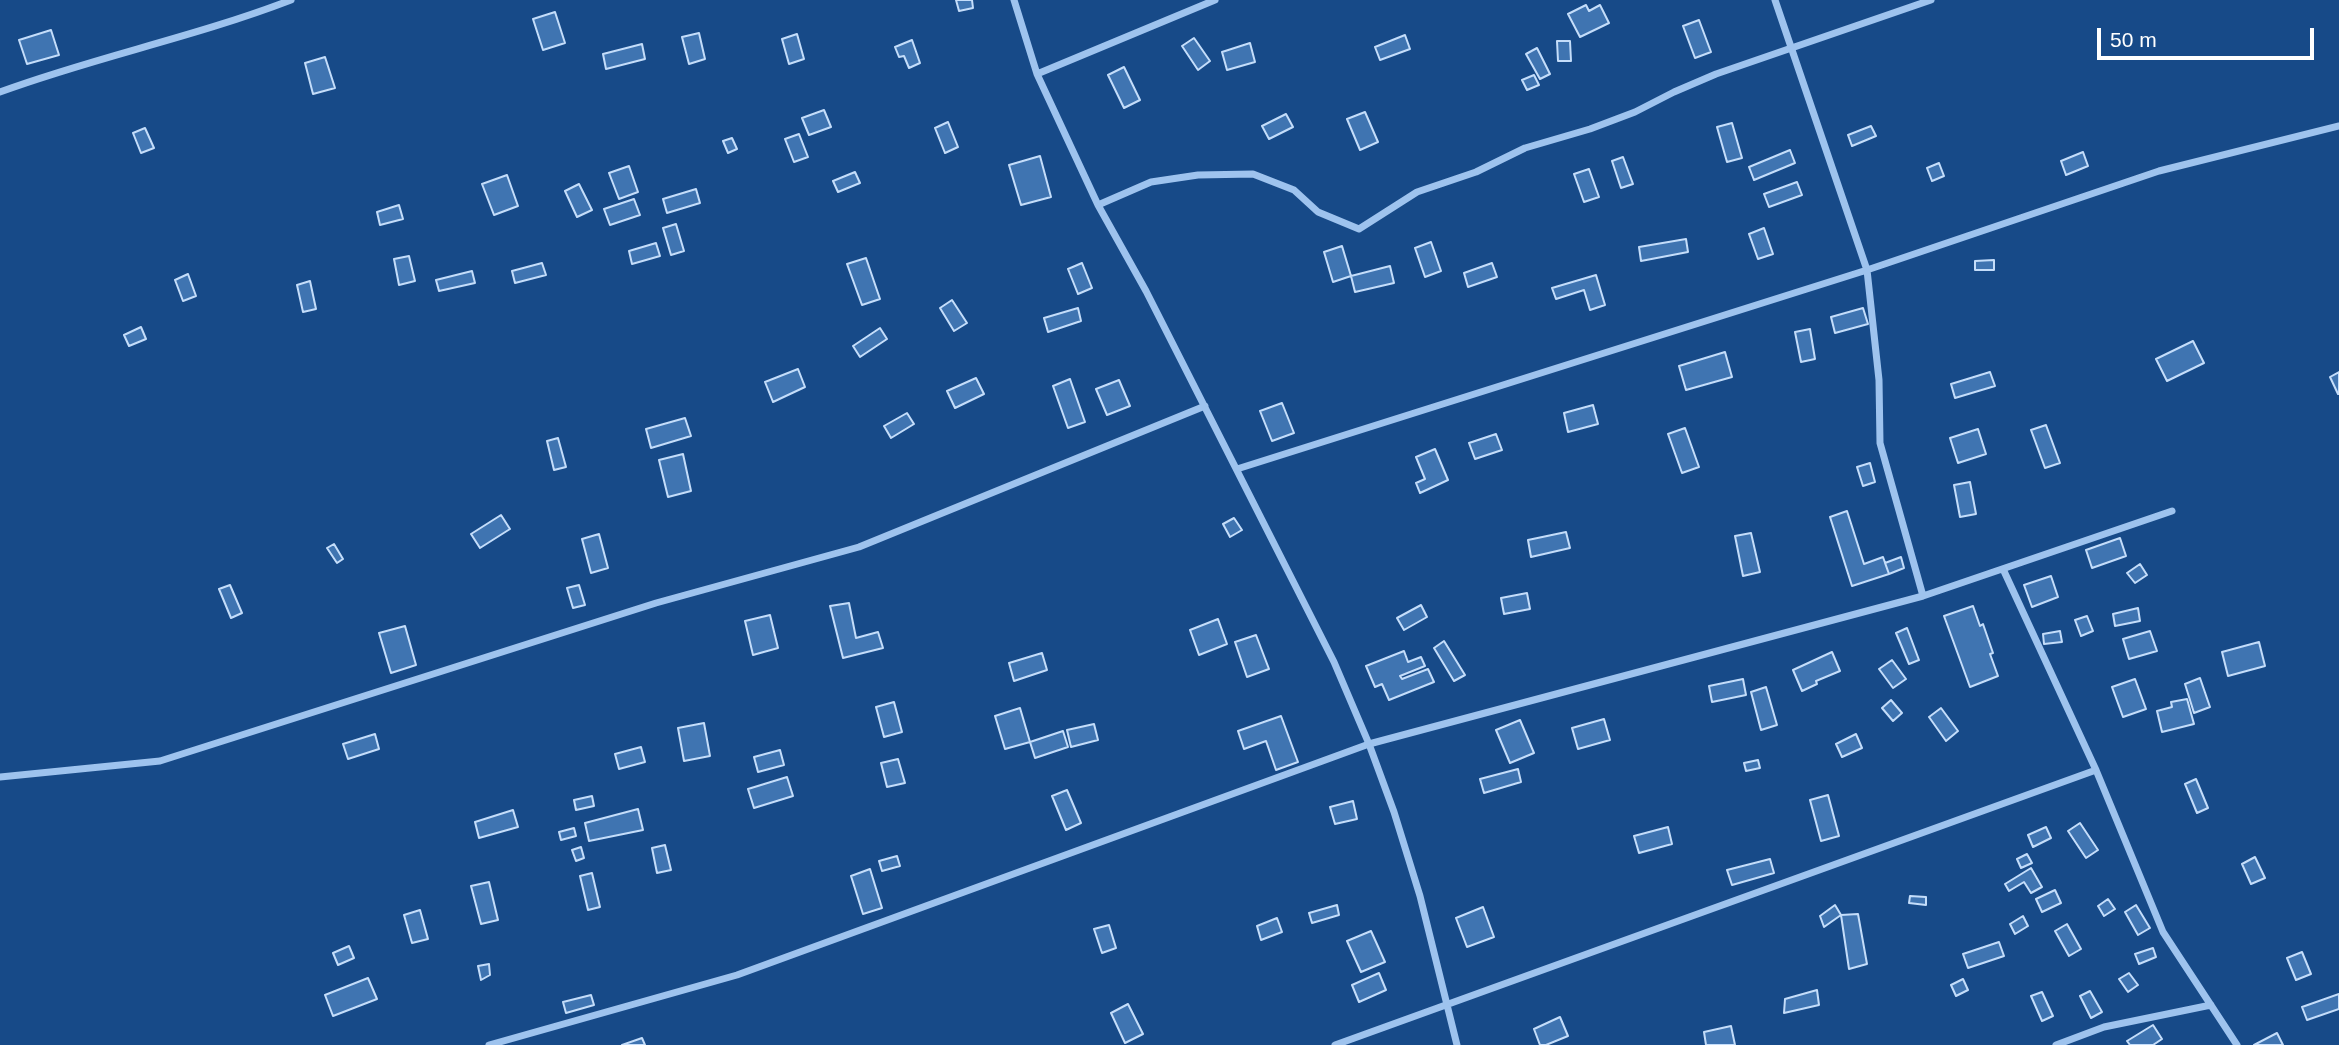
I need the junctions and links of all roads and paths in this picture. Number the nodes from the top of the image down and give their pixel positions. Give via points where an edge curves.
1 (291, 0) edge
2 (1014, 0) edge
3 (1215, 0) edge
4 (1775, 0) edge
5 (1931, 0) edge
6 (1793, 50) junction
7 (1037, 74) junction
8 (0, 92) edge
9 (2339, 126) edge
10 (1098, 205) junction
11 (1867, 270) junction
12 (1205, 406) junction
13 (1237, 469) junction
14 (2172, 511) dead end
15 (2003, 569) junction
16 (1923, 596) junction
17 (1369, 744) junction
18 (2096, 770) junction
19 (0, 777) edge
20 (1447, 1004) junction
21 (2211, 1005) junction
22 (489, 1045) edge
23 (1335, 1045) edge
24 (1457, 1045) edge
25 (2056, 1045) edge
26 (2237, 1045) edge

1 - 8 street
2 - 7 street
3 - 7 street
4 - 6 street
5 - 6 street
6 - 10 street via 1716,74 1635,112 1525,148 1476,172 1417,192 1359,229 1318,212 1294,190 1253,174 1151,182
6 - 11 street
7 - 10 street
9 - 11 street via 2159,171
10 - 12 street
11 - 13 street
11 - 16 street via 1879,380 1880,443
12 - 13 street
12 - 19 street via 859,547 656,603 160,761
13 - 17 street via 1334,662
14 - 15 street
15 - 16 street
15 - 18 street
16 - 17 street
17 - 20 street via 1420,896
17 - 22 street via 737,975
18 - 20 street
18 - 21 street via 2163,932
20 - 23 street
20 - 24 street
21 - 25 street via 2104,1027
21 - 26 street

